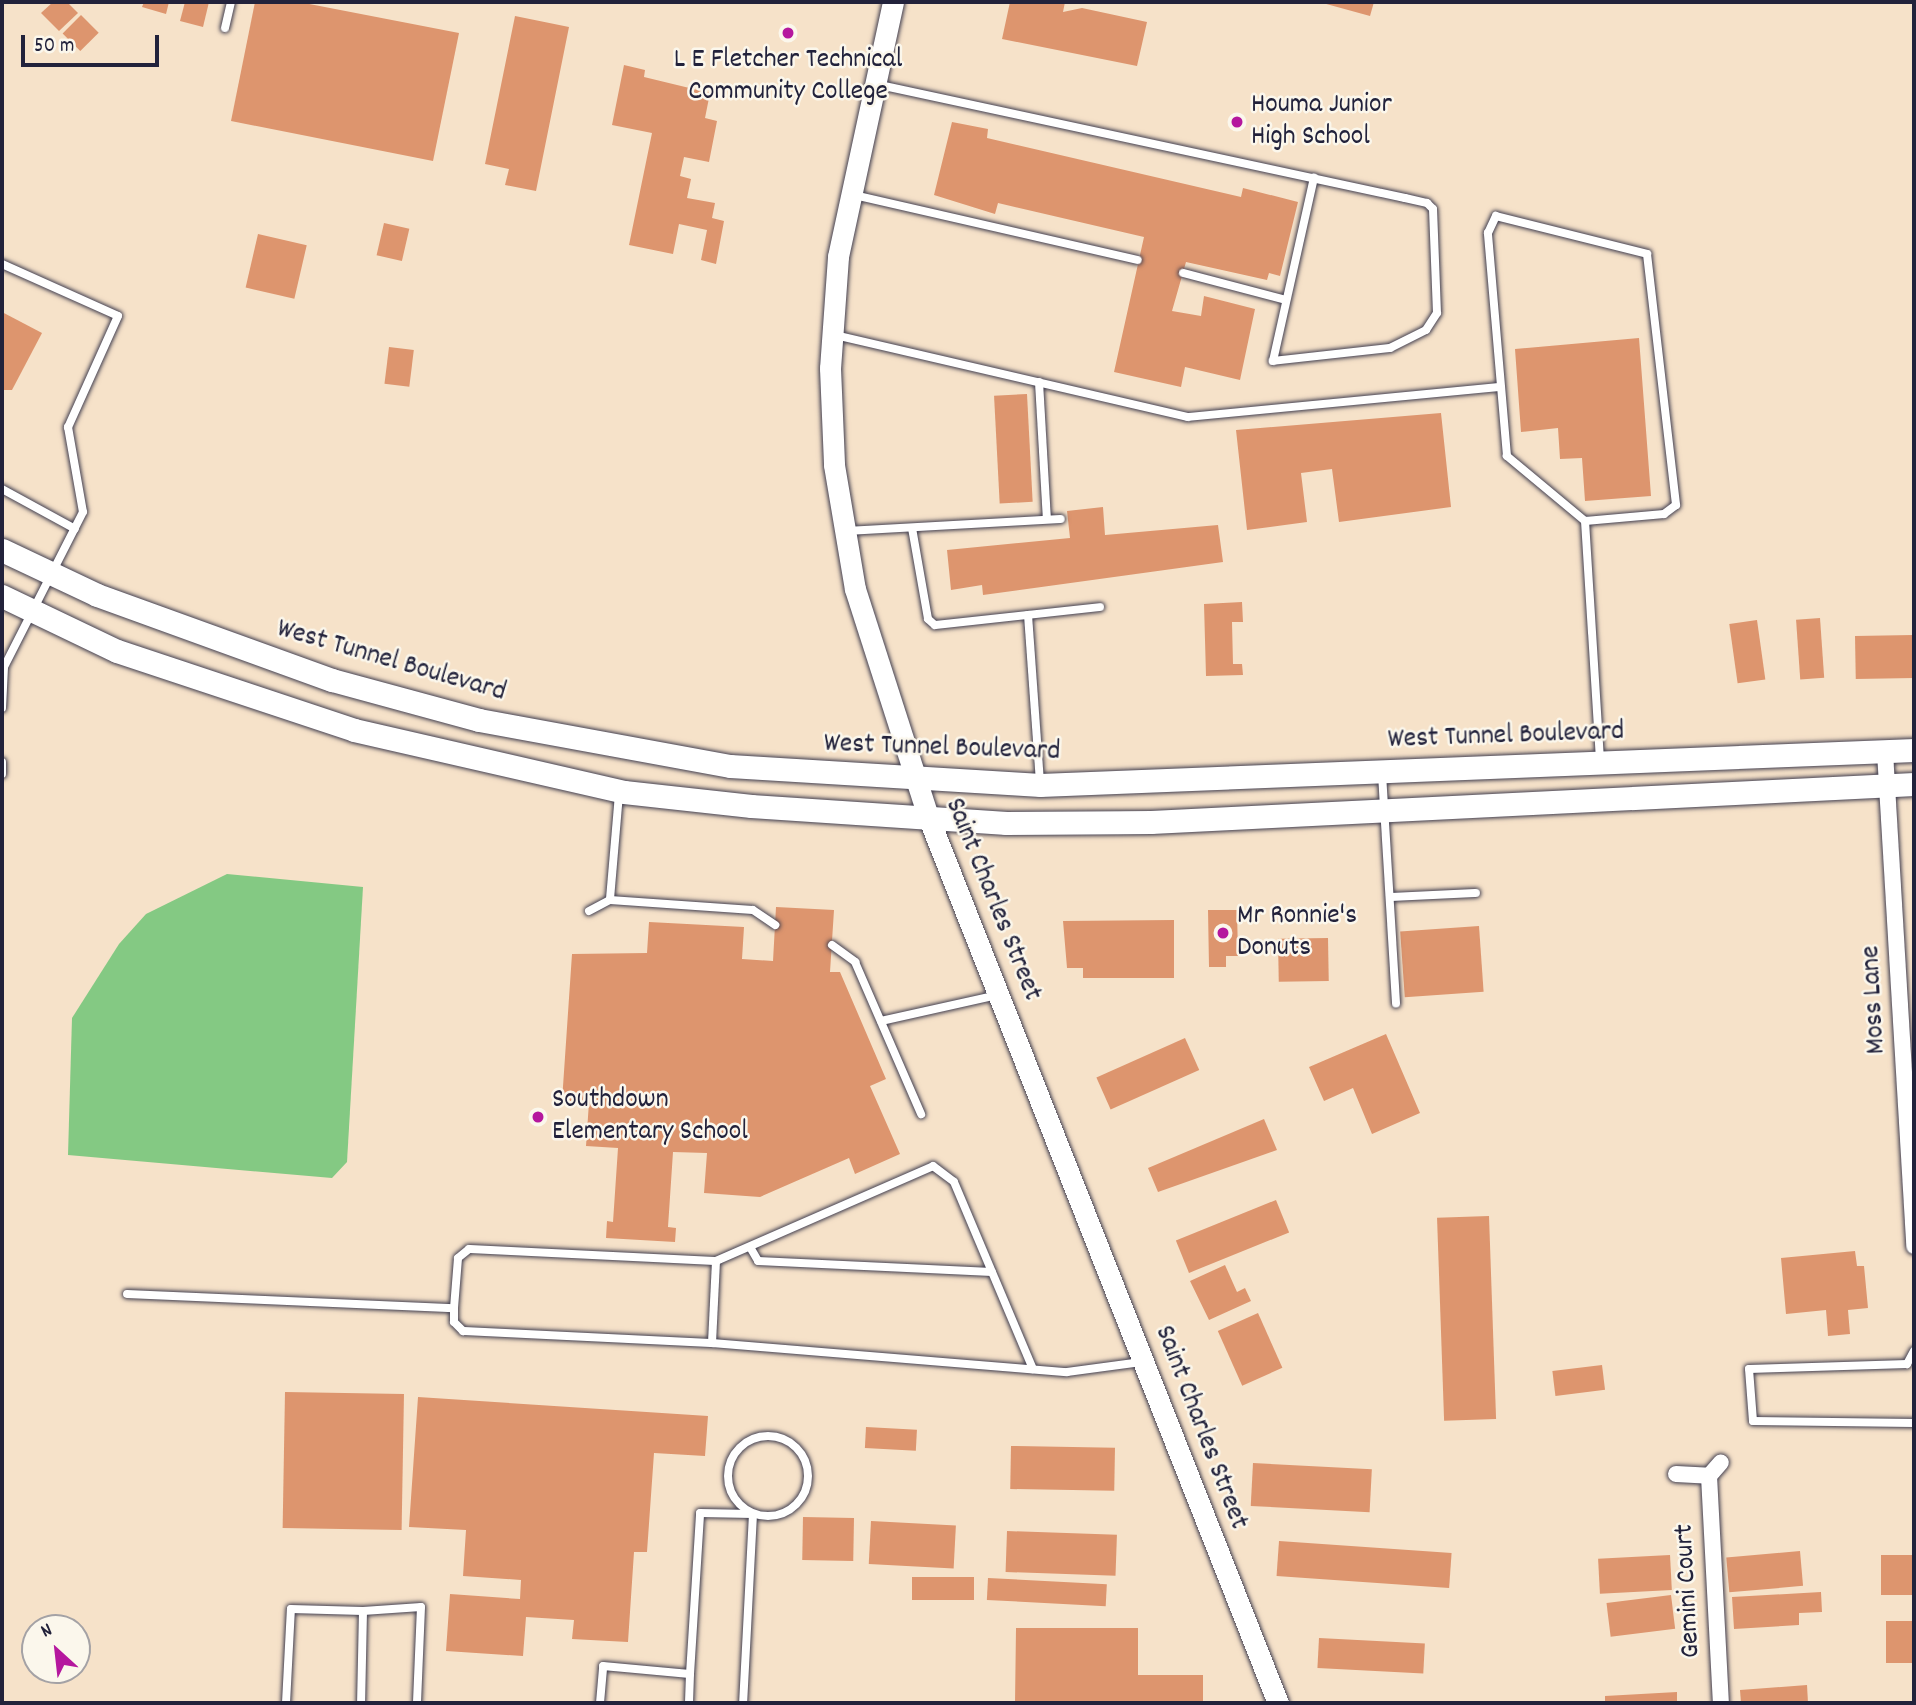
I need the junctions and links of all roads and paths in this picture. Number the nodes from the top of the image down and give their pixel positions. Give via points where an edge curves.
1 (231, 2) edge
2 (893, 2) edge
3 (225, 28) dead end
4 (875, 84) junction
5 (1314, 178) junction
6 (851, 194) junction
7 (1138, 260) dead end
8 (2, 264) edge
9 (1183, 272) dead end
10 (1286, 300) junction
11 (832, 334) junction
12 (1039, 382) junction
13 (1498, 387) junction
14 (2, 489) edge
15 (1047, 519) junction
16 (1060, 519) dead end
17 (1586, 521) junction
18 (912, 528) junction
19 (75, 529) junction
20 (843, 532) junction
21 (2, 550) edge
22 (52, 573) junction
23 (2, 596) edge
24 (1100, 607) dead end
25 (33, 611) junction
26 (1028, 615) junction
27 (2, 708) edge
28 (1914, 750) edge
29 (1885, 752) junction
30 (2, 762) edge
31 (1600, 763) junction
32 (1382, 771) junction
33 (2, 774) edge
34 (915, 780) junction
35 (1914, 784) edge
36 (1041, 785) junction
37 (1890, 785) junction
38 (619, 791) junction
39 (1386, 810) junction
40 (929, 819) junction
41 (1476, 893) dead end
42 (1390, 897) junction
43 (610, 900) junction
44 (589, 911) dead end
45 (775, 925) dead end
46 (832, 945) dead end
47 (1000, 995) junction
48 (1396, 1004) dead end
49 (881, 1021) junction
50 (921, 1114) dead end
51 (1912, 1155) edge
52 (1913, 1214) edge
53 (1914, 1246) edge
54 (750, 1247) junction
55 (716, 1261) junction
56 (992, 1272) junction
57 (127, 1294) dead end
58 (454, 1308) junction
59 (712, 1343) junction
60 (1914, 1352) edge
61 (1144, 1361) junction
62 (1033, 1369) junction
63 (1914, 1423) edge
64 (1721, 1462) dead end
65 (1676, 1474) dead end
66 (1709, 1476) junction
67 (753, 1514) junction
68 (363, 1611) junction
69 (690, 1674) junction
70 (286, 1703) edge
71 (361, 1703) edge
72 (417, 1703) edge
73 (600, 1703) edge
74 (689, 1703) edge
75 (743, 1703) edge
76 (1278, 1703) edge
77 (1721, 1703) edge

1 - 3 lane
2 - 4 street, Saint Charles Street
4 - 5 lane
4 - 6 street, Saint Charles Street
5 - 10 lane
5 - 10 lane via 1433,209 1437,313 1426,330 1390,348 1273,361
6 - 7 lane
6 - 11 street, Saint Charles Street via 838,257
8 - 19 lane via 118,316 68,427 83,513
9 - 10 lane
11 - 12 lane
11 - 20 street, Saint Charles Street via 834,465
12 - 13 lane via 1188,417
12 - 15 lane
13 - 17 lane via 1507,456
13 - 17 lane via 1489,221 1496,216 1647,254 1676,505 1664,514
14 - 19 lane
15 - 16 lane
15 - 18 lane
17 - 31 lane
18 - 20 lane
18 - 26 lane via 930,623
19 - 22 lane
20 - 34 street, Saint Charles Street via 880,677
21 - 22 main road, West Tunnel Boulevard
22 - 25 lane
22 - 34 main road, West Tunnel Boulevard via 218,642 479,720 730,765
23 - 25 main road
24 - 26 lane
25 - 27 lane via 4,667
25 - 38 main road via 117,651 279,706 487,765
26 - 36 lane
28 - 29 main road, West Tunnel Boulevard
29 - 31 main road, West Tunnel Boulevard
29 - 37 street, Moss Lane
30 - 33 lane
31 - 32 main road, West Tunnel Boulevard
32 - 36 main road, West Tunnel Boulevard
32 - 39 lane
34 - 36 main road, West Tunnel Boulevard
34 - 40 street, Saint Charles Street
35 - 37 main road
37 - 39 main road
37 - 51 street, Moss Lane
38 - 40 main road
38 - 43 lane
39 - 40 main road via 1151,822
39 - 42 lane
40 - 47 street, Saint Charles Street
41 - 42 lane
42 - 48 lane
43 - 44 lane
43 - 45 lane via 753,910
46 - 49 lane via 850,954
47 - 49 lane
47 - 61 street, Saint Charles Street
49 - 50 lane
51 - 52 street, Moss Lane
52 - 53 street, Moss Lane
54 - 55 lane
54 - 56 lane via 758,1261
54 - 56 lane via 933,1166 954,1182
55 - 58 lane via 469,1248 458,1258
55 - 59 lane
56 - 62 lane
57 - 58 lane
58 - 59 lane via 454,1322 463,1331
59 - 62 lane
60 - 63 lane via 1907,1364 1749,1368 1753,1421
61 - 62 lane via 1067,1372
61 - 76 street, Saint Charles Street
64 - 66 street
65 - 66 street
66 - 77 street, Gemini Court
67 - 67 lane via 780,1514 802,1498 804,1457 784,1439 747,1441 730,1461 728,1486
67 - 69 lane via 700,1513
67 - 75 lane
68 - 70 lane via 291,1609
68 - 71 lane
68 - 72 lane via 421,1607
69 - 73 lane via 603,1666
69 - 74 lane

